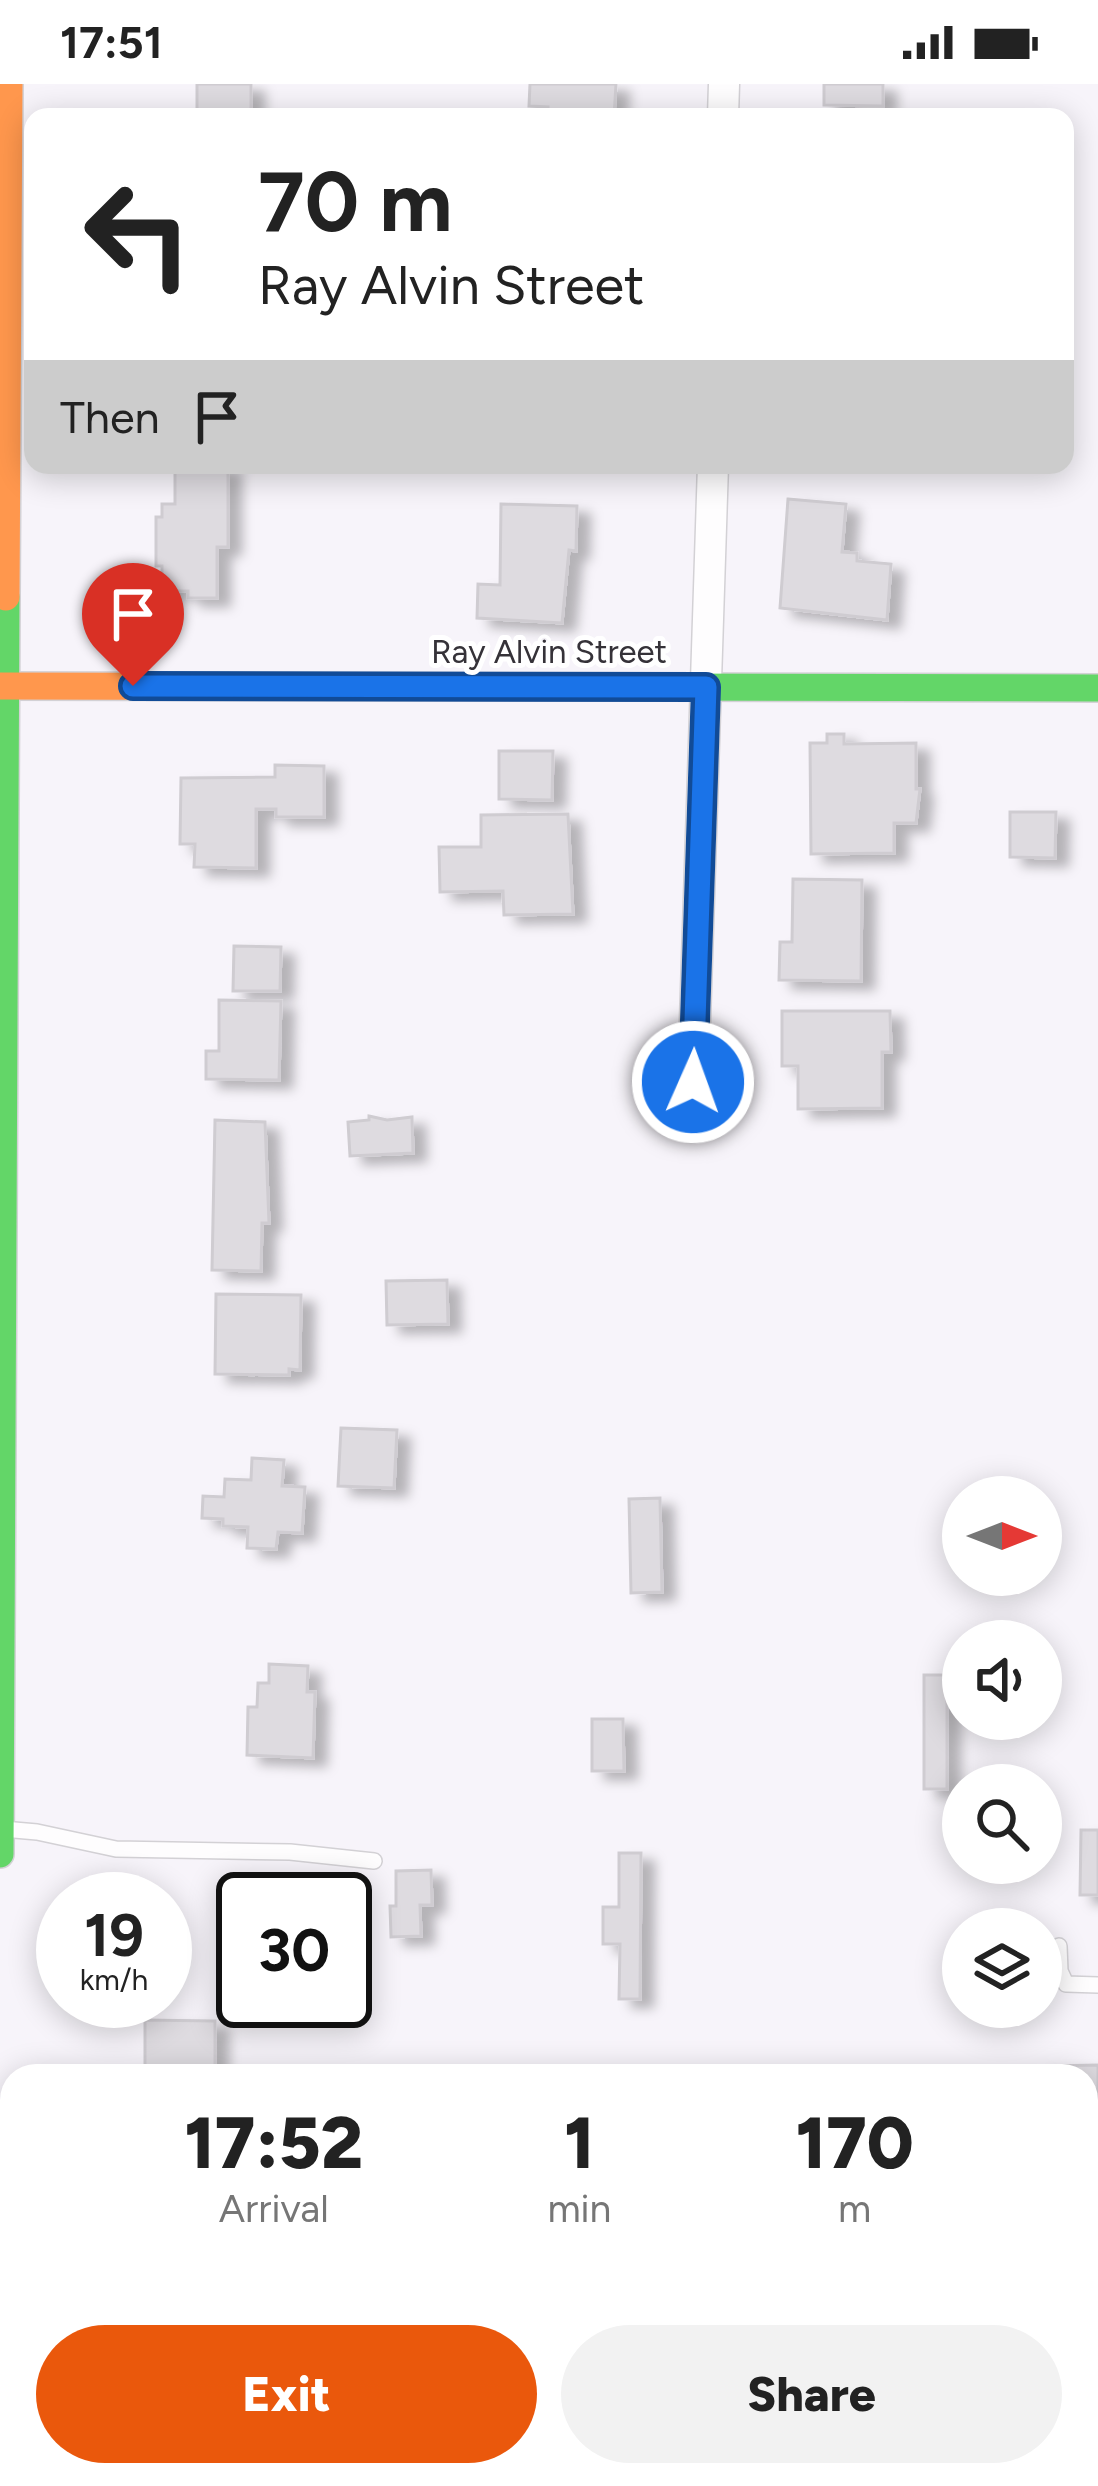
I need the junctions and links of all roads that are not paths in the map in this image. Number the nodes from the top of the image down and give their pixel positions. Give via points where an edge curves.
1 (9, 84) edge
2 (712, 474) edge
3 (3, 686) edge
4 (706, 687) junction
5 (1098, 688) edge
6 (693, 1082) dead end
7 (0, 1829) edge
8 (0, 1854) edge
9 (374, 1861) dead end
10 (1062, 1975) edge
11 (1098, 1985) edge

1 - 3 street
2 - 4 street
3 - 4 street, Ray Alvin Street
3 - 7 street
4 - 5 street, Ray Alvin Street
4 - 6 street
7 - 8 street
7 - 9 lane via 116,1849
10 - 11 lane via 1066,1984

